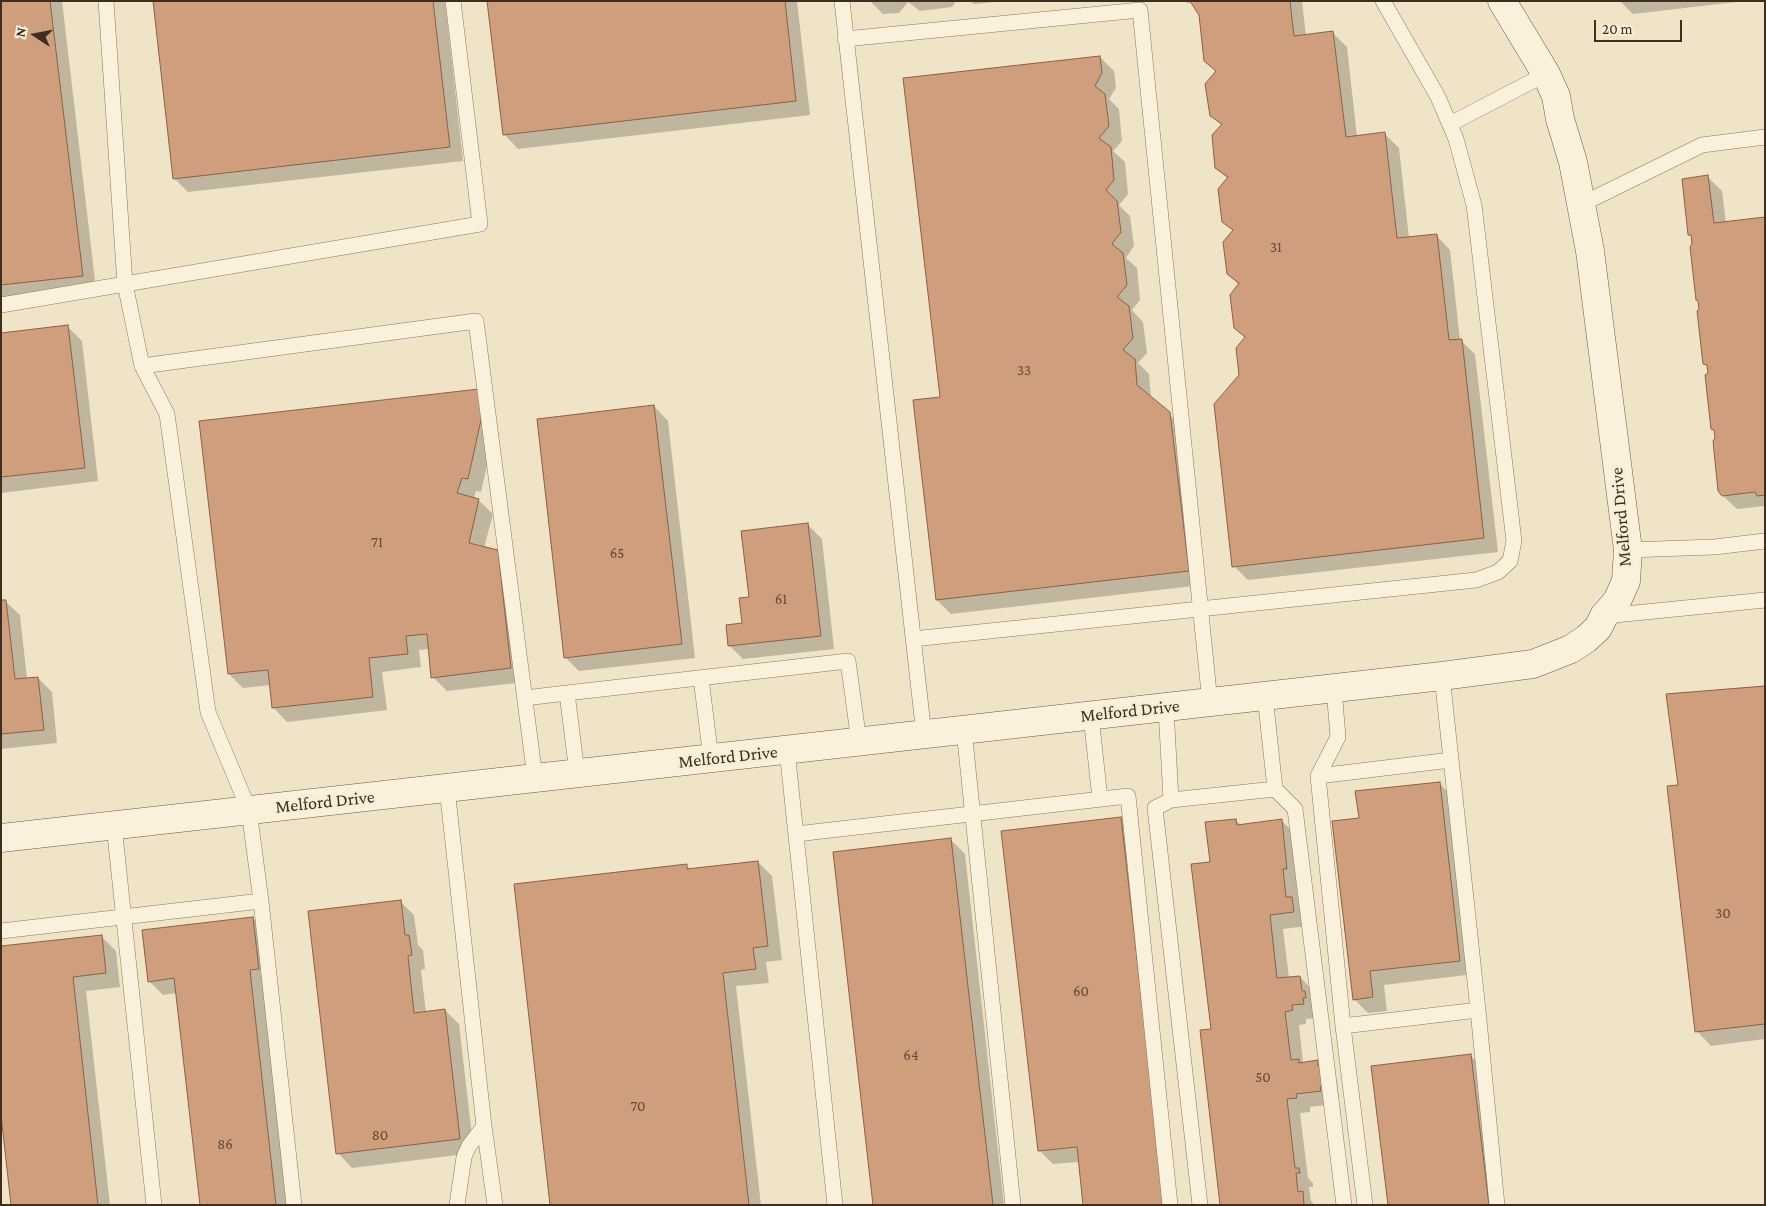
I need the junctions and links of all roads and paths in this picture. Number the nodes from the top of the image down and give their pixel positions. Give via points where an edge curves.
1 (106, 1) edge
2 (453, 1) edge
3 (842, 1) edge
4 (1383, 1) edge
5 (1502, 1) edge
6 (845, 39) junction
7 (1546, 74) junction
8 (1450, 124) junction
9 (1765, 138) edge
10 (1582, 204) junction
11 (125, 284) junction
12 (1, 305) edge
13 (142, 366) junction
14 (1765, 541) edge
15 (1628, 550) junction
16 (1765, 600) edge
17 (1202, 608) junction
18 (1604, 616) junction
19 (913, 639) junction
20 (1442, 676) junction
21 (701, 678) junction
22 (1334, 689) junction
23 (567, 693) junction
24 (1265, 696) junction
25 (524, 698) junction
26 (1210, 702) junction
27 (1166, 708) junction
28 (1091, 716) junction
29 (964, 730) junction
30 (924, 735) junction
31 (859, 742) junction
32 (787, 750) junction
33 (711, 758) junction
34 (1451, 760) junction
35 (577, 773) junction
36 (1318, 776) junction
37 (535, 778) junction
38 (447, 788) junction
39 (1275, 789) junction
40 (1100, 799) junction
41 (1171, 800) junction
42 (249, 810) junction
43 (972, 814) junction
44 (114, 825) junction
45 (796, 834) junction
46 (1, 838) edge
47 (261, 901) junction
48 (122, 917) junction
49 (1, 931) edge
50 (1478, 1010) junction
51 (1344, 1026) junction
52 (484, 1126) junction
53 (154, 1205) edge
54 (294, 1205) edge
55 (457, 1205) edge
56 (495, 1205) edge
57 (835, 1205) edge
58 (1012, 1205) edge
59 (1170, 1205) edge
60 (1200, 1205) edge
61 (1344, 1205) edge
62 (1365, 1205) edge
63 (1497, 1205) edge

1 - 11 lane
2 - 11 lane via 480,224
3 - 6 lane
4 - 8 lane
5 - 7 street, Melford Drive
6 - 17 lane via 1140,10
6 - 19 lane
7 - 8 lane
7 - 10 street, Melford Drive via 1556,96
8 - 17 lane via 1474,205 1514,541 1510,561 1498,572 1476,580
9 - 10 lane via 1702,145
10 - 15 street, Melford Drive
11 - 12 lane
11 - 13 lane
13 - 25 lane via 476,321
13 - 42 lane via 167,414 208,712
14 - 15 lane via 1714,547
15 - 18 street, Melford Drive via 1626,581 1617,601
16 - 18 lane
17 - 19 lane
17 - 26 lane
18 - 20 street, Melford Drive via 1598,628 1586,639 1571,649 1533,664
19 - 30 lane
20 - 22 street, Melford Drive
20 - 34 lane
21 - 23 lane
21 - 31 lane via 848,661
21 - 33 lane
22 - 24 street, Melford Drive
22 - 36 lane via 1338,737
23 - 25 lane
23 - 35 lane
24 - 26 street, Melford Drive
24 - 39 lane
25 - 37 lane
26 - 27 street, Melford Drive
27 - 28 street, Melford Drive
27 - 41 lane
28 - 29 street, Melford Drive
28 - 40 lane
29 - 30 street, Melford Drive
29 - 43 lane
30 - 31 street, Melford Drive
31 - 32 street, Melford Drive
32 - 33 street, Melford Drive
32 - 45 lane
33 - 35 street, Melford Drive
34 - 36 lane
34 - 50 lane
35 - 37 street, Melford Drive
36 - 51 lane
37 - 38 street, Melford Drive
38 - 42 street, Melford Drive
38 - 52 lane
39 - 41 lane
39 - 61 lane via 1295,809
40 - 43 lane
40 - 59 lane via 1128,796
41 - 60 lane via 1155,808
42 - 44 street, Melford Drive
42 - 47 lane
43 - 45 lane
43 - 58 lane
44 - 46 street, Melford Drive
44 - 48 lane
45 - 57 lane
47 - 48 lane
47 - 54 lane
48 - 49 lane
48 - 53 lane
50 - 51 lane
50 - 63 lane
51 - 62 lane
52 - 55 lane via 464,1157
52 - 56 lane

